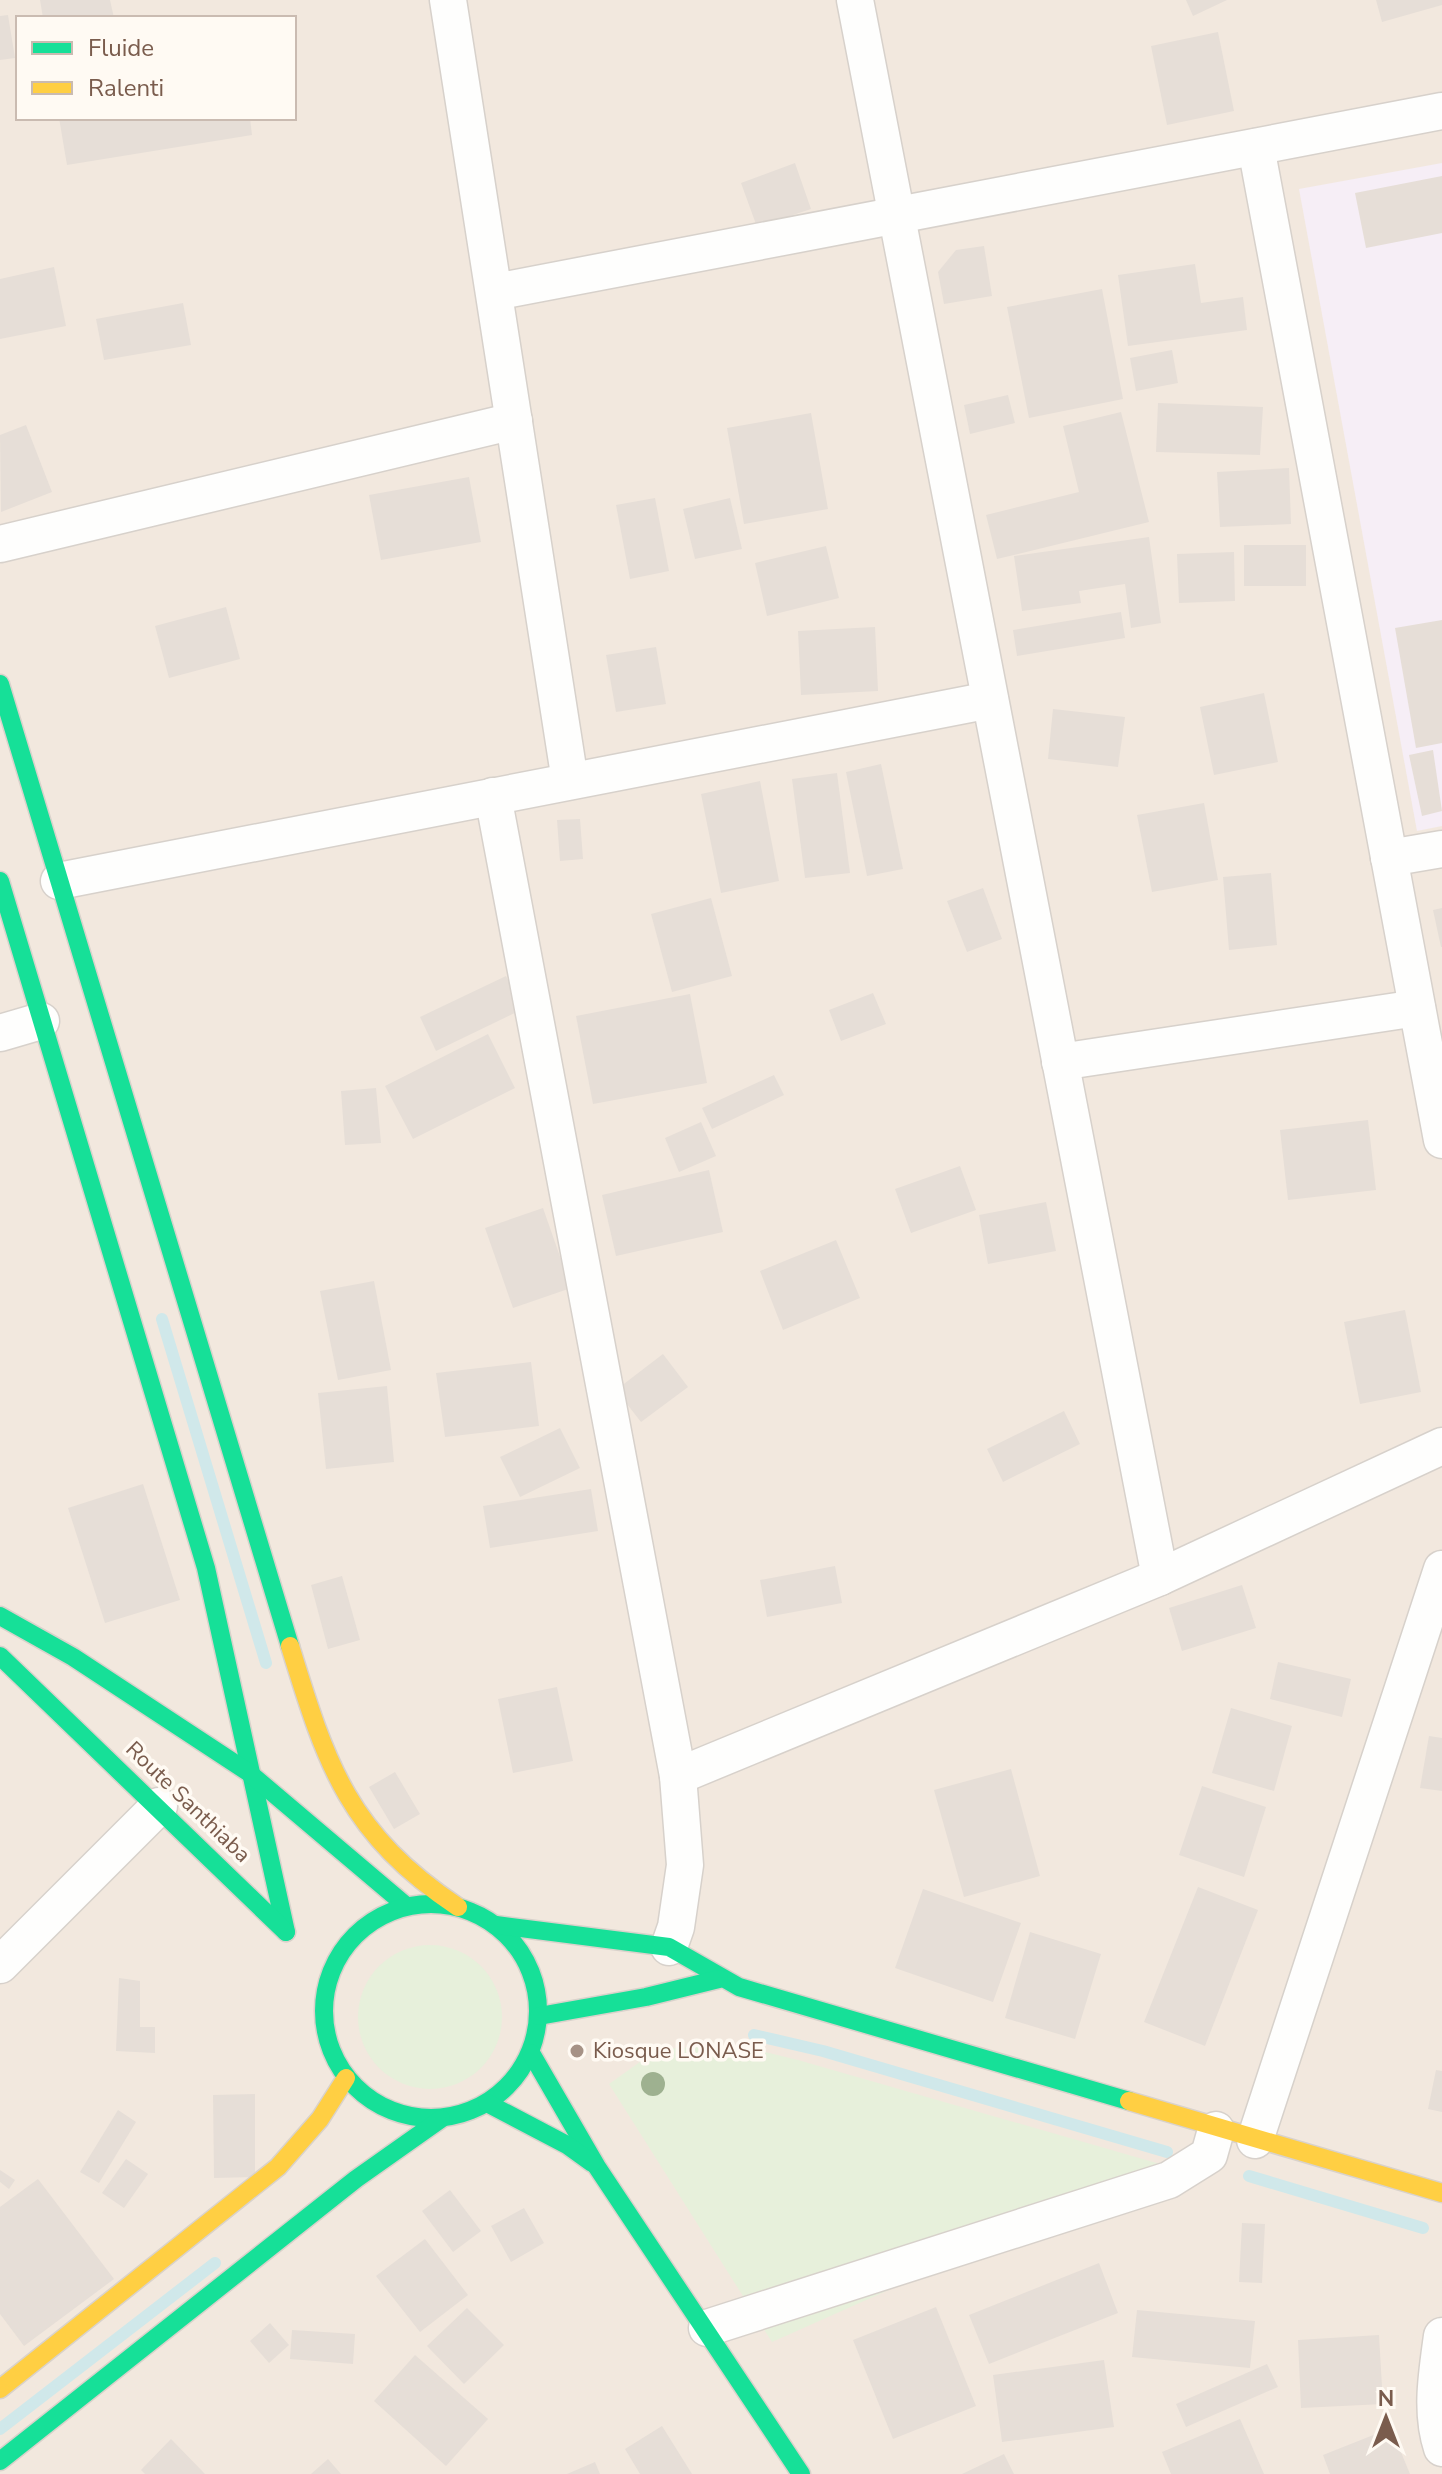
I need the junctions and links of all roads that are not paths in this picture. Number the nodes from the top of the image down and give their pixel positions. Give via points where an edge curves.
1 (448, 0) edge
2 (855, 0) edge
3 (1442, 111) edge
4 (1256, 147) junction
5 (897, 215) junction
6 (495, 292) junction
7 (514, 421) junction
8 (0, 544) edge
9 (0, 684) edge
10 (990, 700) junction
11 (570, 781) junction
12 (493, 796) junction
13 (1442, 849) edge
14 (1389, 858) junction
15 (0, 881) edge
16 (59, 881) junction
17 (1417, 1008) junction
18 (41, 1021) junction
19 (0, 1033) edge
20 (1060, 1062) junction
21 (1442, 1140) edge
22 (1442, 1446) edge
23 (1442, 1569) edge
24 (1160, 1577) junction
25 (0, 1616) edge
26 (0, 1656) edge
27 (248, 1772) junction
28 (678, 1776) junction
29 (159, 1806) junction
30 (406, 1907) junction
31 (458, 1907) junction
32 (496, 1925) junction
33 (669, 1947) junction
34 (0, 1965) edge
35 (312, 1975) dead end
36 (719, 1979) junction
37 (323, 1998) junction
38 (539, 2016) junction
39 (531, 2053) junction
40 (346, 2078) junction
41 (487, 2103) junction
42 (441, 2119) junction
43 (1216, 2130) junction
44 (1255, 2140) junction
45 (597, 2167) junction
46 (1442, 2193) edge
47 (707, 2328) junction
48 (1442, 2336) edge
49 (0, 2389) edge
50 (1442, 2448) edge
51 (0, 2461) edge
52 (801, 2474) edge

1 - 6 street
2 - 5 street
3 - 4 street
4 - 5 street
4 - 14 street
5 - 6 street
5 - 10 street
6 - 7 street
7 - 8 street
7 - 11 street
9 - 16 street
10 - 11 street
10 - 20 street
11 - 12 street
12 - 16 street
12 - 28 street
13 - 14 street
14 - 17 street
15 - 18 street
16 - 31 street via 333,1778 413,1879
17 - 20 street
17 - 21 street
18 - 19 street
18 - 27 street via 206,1568
20 - 24 street
22 - 24 street
23 - 44 street
24 - 28 street
25 - 27 street, Route Santhiaba via 73,1657
26 - 29 street, Route Santhiaba
27 - 29 street, Route Santhiaba via 292,1939
27 - 30 street, Route Santhiaba
28 - 33 street via 685,1865
29 - 34 street
30 - 31 street
30 - 37 street via 372,1921 343,1948 329,1972
31 - 32 street
32 - 33 street
32 - 38 street via 529,1967
33 - 36 street
35 - 37 street
36 - 38 street
36 - 43 street
37 - 40 street via 324,2029
38 - 39 street
39 - 41 street via 515,2080
39 - 45 street
40 - 42 street via 359,2093 392,2112
40 - 49 street via 320,2119 278,2167
41 - 42 street
41 - 45 street
42 - 51 street via 356,2179
43 - 44 street
43 - 47 street via 1209,2155 1169,2180
44 - 46 street
45 - 47 street
47 - 52 street
48 - 50 street via 1435,2389

